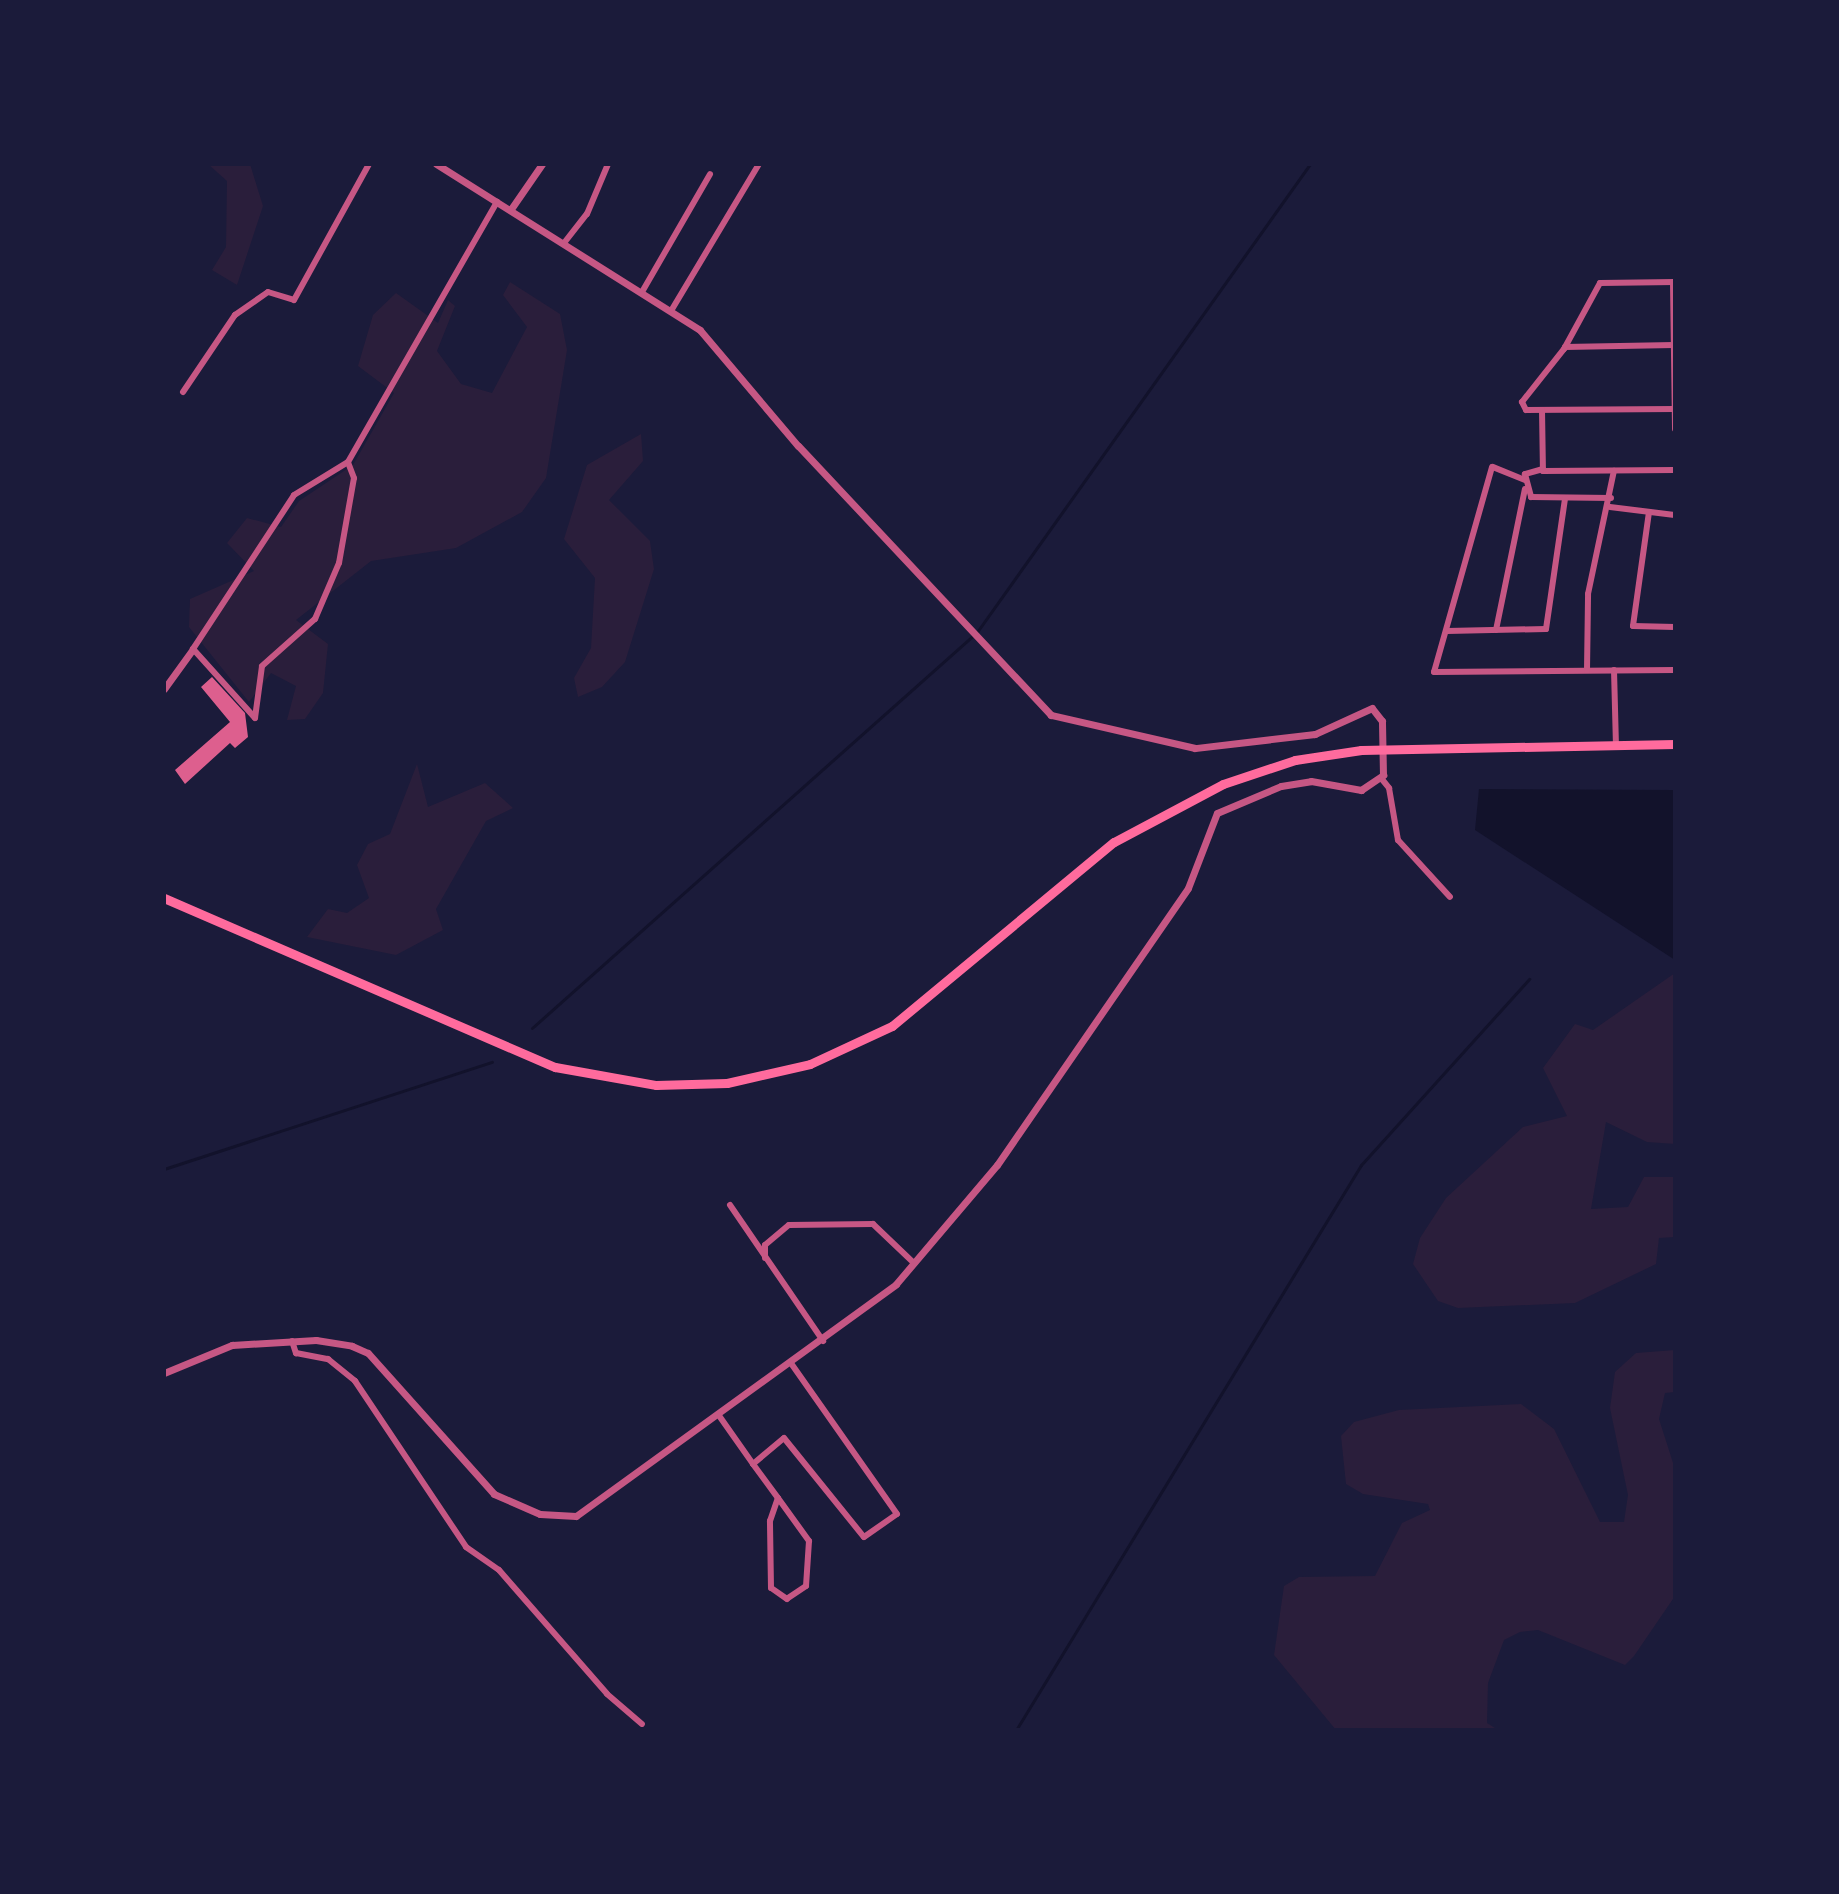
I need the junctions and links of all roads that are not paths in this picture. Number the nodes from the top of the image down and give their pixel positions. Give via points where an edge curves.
1 (369, 164) edge
2 (436, 164) edge
3 (542, 164) edge
4 (608, 164) edge
5 (759, 164) edge
6 (710, 174) dead end
7 (497, 202) junction
8 (511, 209) junction
9 (564, 243) junction
10 (1674, 282) edge
11 (642, 292) junction
12 (671, 311) junction
13 (1674, 345) edge
14 (1565, 347) junction
15 (183, 392) dead end
16 (1675, 409) edge
17 (1542, 410) junction
18 (1675, 429) edge
19 (348, 462) junction
20 (1543, 469) junction
21 (1675, 470) edge
22 (1614, 471) junction
23 (1525, 480) junction
24 (1525, 489) junction
25 (1565, 498) junction
26 (1611, 498) junction
27 (1610, 507) junction
28 (1649, 512) junction
29 (1675, 515) edge
30 (1675, 627) edge
31 (1496, 630) junction
32 (1447, 631) junction
33 (193, 649) junction
34 (1587, 670) junction
35 (1614, 670) junction
36 (1675, 670) edge
37 (164, 689) edge
38 (1675, 744) edge
39 (1616, 745) junction
40 (1384, 749) junction
41 (1381, 778) junction
42 (1450, 897) dead end
43 (164, 898) edge
44 (730, 1205) dead end
45 (765, 1258) junction
46 (914, 1263) junction
47 (292, 1341) junction
48 (823, 1341) junction
49 (791, 1363) junction
50 (164, 1373) edge
51 (720, 1417) junction
52 (753, 1464) junction
53 (778, 1498) junction
54 (642, 1724) dead end

1 - 15 street via 294,300 268,292 235,315
2 - 7 street
3 - 8 street
4 - 9 street via 587,214
5 - 12 street
6 - 11 street
7 - 8 street
7 - 19 street
8 - 9 street
9 - 11 street
10 - 13 street
10 - 14 street via 1600,283
11 - 12 street
12 - 40 street via 700,330 1039,707 1108,734 1184,747 1253,745 1315,734 1365,707 1382,721
13 - 14 street
13 - 16 street
14 - 17 street via 1522,402 1526,410
16 - 17 street
16 - 18 street
17 - 20 street
19 - 33 street via 294,495
19 - 33 street via 354,478 339,563 315,619 262,666 255,718
20 - 22 street
20 - 23 street via 1528,470
21 - 22 street
22 - 26 street
23 - 24 street
23 - 32 street via 1492,467
24 - 25 street via 1531,497
24 - 31 street
25 - 26 street
25 - 31 street via 1546,629
26 - 27 street
27 - 28 street
27 - 34 street via 1588,594
28 - 29 street
28 - 30 street via 1633,626
31 - 32 street
32 - 34 street via 1434,672
33 - 37 street
34 - 35 street
35 - 36 street
35 - 39 street
38 - 39 main road
39 - 40 main road
40 - 41 street
40 - 43 main road via 1295,760 1181,803 1079,868 892,1026 810,1064 727,1083 656,1085 555,1067
41 - 42 street via 1389,788 1398,840
41 - 46 street via 1361,790 1304,781 1217,813 1188,888 997,1165
44 - 45 street
45 - 46 street via 765,1245 789,1225 873,1224
45 - 48 street
46 - 48 street
47 - 50 street via 215,1348
47 - 51 street via 333,1340 368,1353 494,1494 556,1517 581,1513
47 - 54 street via 296,1353 328,1359 355,1381 466,1547 499,1570 607,1694
48 - 49 street
49 - 51 street
49 - 52 street via 897,1514 864,1537 784,1438
51 - 52 street
52 - 53 street
53 - 53 street via 770,1521 771,1588 787,1599 806,1586 809,1541

